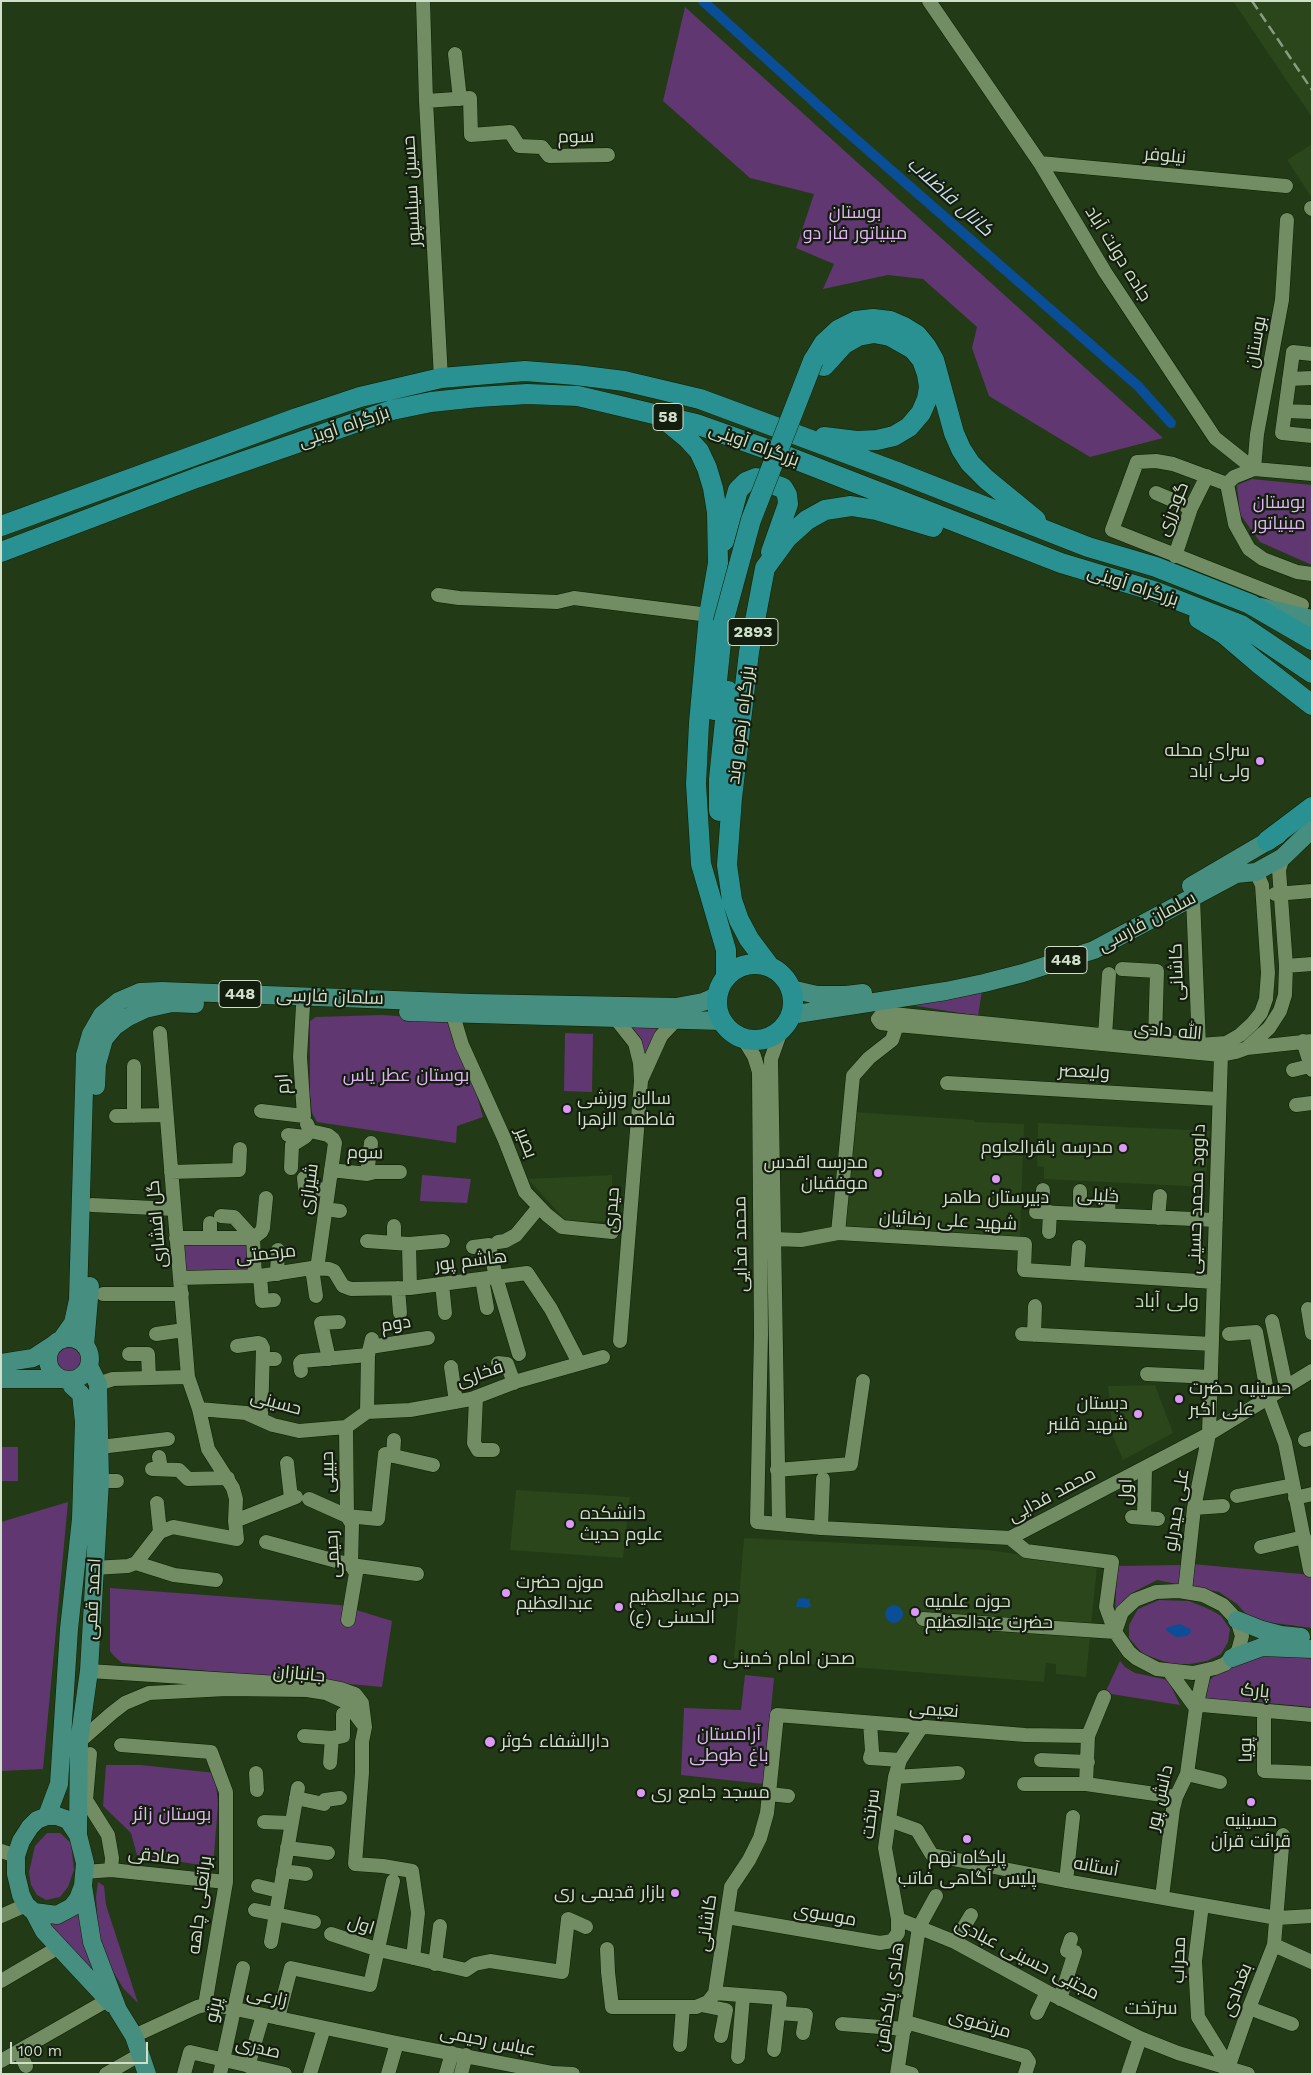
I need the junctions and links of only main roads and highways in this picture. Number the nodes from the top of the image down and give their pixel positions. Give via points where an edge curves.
1 (819, 364) junction
2 (656, 414) junction
3 (792, 434) junction
4 (1, 526) edge
5 (1055, 534) junction
6 (1017, 546) junction
7 (1, 552) edge
8 (718, 563) junction
9 (766, 568) junction
10 (1154, 591) junction
11 (1250, 604) junction
12 (1312, 619) edge
13 (722, 621) junction
14 (1312, 640) edge
15 (1312, 673) edge
16 (1312, 705) edge
17 (1312, 807) edge
18 (1312, 817) edge
19 (1312, 829) edge
20 (1267, 841) junction
21 (727, 865) junction
22 (770, 967) junction
23 (726, 977) junction
24 (791, 989) junction
25 (717, 996) junction
26 (722, 1022) junction
27 (786, 1022) junction
28 (59, 1342) junction
29 (85, 1346) junction
30 (1, 1363) edge
31 (89, 1366) junction
32 (1, 1379) edge
33 (65, 1379) junction
34 (1237, 1620) road end
35 (1312, 1638) edge
36 (1312, 1649) edge
37 (1232, 1658) road end
38 (47, 1816) junction
39 (78, 1835) junction
40 (9, 1854) edge
41 (84, 1879) junction
42 (30, 1909) junction
43 (113, 2002) junction
44 (147, 2074) edge

1 - 3 highway via 858,336 874,333 890,336 913,350 922,360 929,387 927,399 921,413 909,427 894,436 857,441
1 - 5 highway via 824,343 838,330 856,321 890,321 917,335 934,360 954,433 970,463 1015,504
1 - 13 highway, بزرگراه زهره وند, bridge via 751,520
2 - 6 highway, بزرگراه آوینی / 58 via 696,424 789,457
2 - 7 highway, بزرگراه آوینی / 58 via 578,396 527,394 431,402 392,410 196,478
2 - 8 highway, بزرگراه زهره وند / 2893 via 687,438 699,451 707,468 717,512
3 - 4 highway, بزرگراه آوینی / 58 via 700,399 624,381 526,371 441,378 360,397 297,418
3 - 5 highway, بزرگراه آوینی / 58
5 - 11 highway, بزرگراه آوینی / 58 via 1156,567
6 - 9 highway, بزرگراه زهره وند / 2893 via 1000,547 876,510 851,506 825,510 807,520 787,538
6 - 10 highway, بزرگراه آوینی / 58
8 - 9 highway via 738,490 756,478 783,488 788,504
8 - 13 highway, بزرگراه زهره وند / 2893
9 - 21 highway, بزرگراه زهره وند / 2893 via 750,652
10 - 15 highway, بزرگراه آوینی / 58 via 1241,625
10 - 16 highway via 1224,634
11 - 12 main road
11 - 14 highway, بزرگراه آوینی / 58
13 - 21 highway, بزرگراه زهره وند via 719,822
13 - 23 highway, بزرگراه زهره وند via 701,864 726,950
17 - 20 highway
18 - 20 main road, 448
19 - 27 main road, سلمان فارسی / 448 via 1259,879 1236,874 1094,950 1023,974
20 - 24 main road, سلمان فارسی / 448 via 1124,924 1023,966 846,995 817,995
21 - 22 highway, بزرگراه زهره وند / 2893 via 732,900 739,920 748,939
22 - 23 highway via 758,964 740,966
22 - 24 highway
23 - 25 highway
24 - 27 highway via 792,1007
25 - 26 highway
25 - 28 main road, سلمان فارسی / 448 via 676,1007 162,991 140,992 119,1001 102,1015 90,1034 85,1055 78,1300 73,1323
26 - 27 highway via 743,1038 753,1040 764,1038
26 - 29 main road, سلمان فارسی / 448 via 172,1004 145,1009 128,1017 104,1039 97,1064
28 - 29 main road via 74,1339
28 - 30 main road, سلمان فارسی / 448 via 33,1358
28 - 33 main road via 48,1360 52,1371
29 - 31 main road
31 - 33 main road via 81,1376
31 - 39 main road, احمد قمی via 98,1384 100,1448 108,1481 94,1568
32 - 33 main road
33 - 38 main road, احمد قمی via 81,1394 84,1422 81,1519 58,1784
34 - 35 main road via 1281,1635
36 - 37 main road via 1262,1647
38 - 39 main road via 68,1820
38 - 40 main road via 37,1820
39 - 41 main road via 83,1849
40 - 42 main road via 17,1884
41 - 42 main road via 78,1899 63,1913 46,1915
41 - 43 main road via 92,1942
42 - 43 main road via 44,1932
43 - 44 main road via 134,2036

